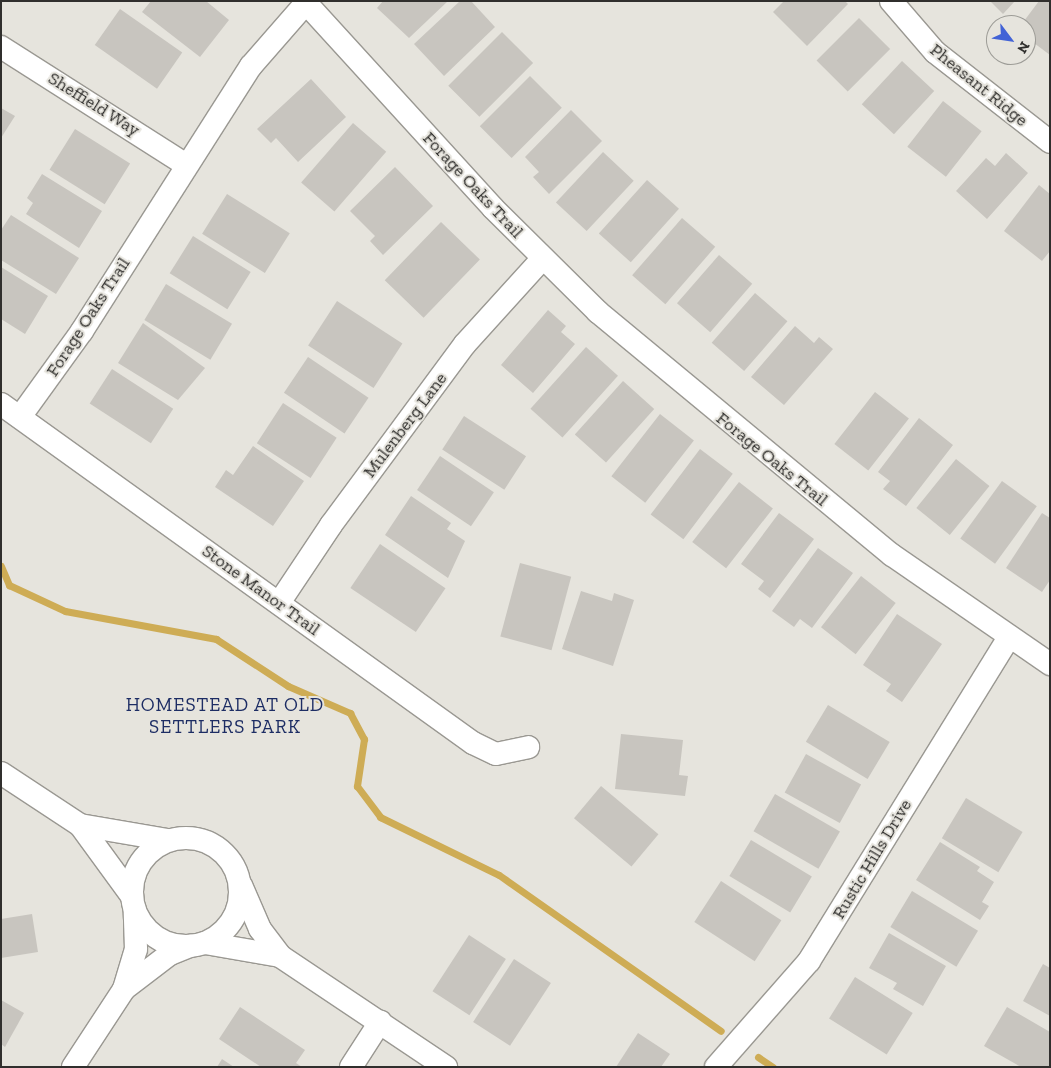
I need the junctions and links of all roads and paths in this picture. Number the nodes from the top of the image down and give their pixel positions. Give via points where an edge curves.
1 (891, 1) edge
2 (1, 47) edge
3 (1050, 142) edge
4 (185, 164) junction
5 (543, 258) junction
6 (1, 404) edge
7 (20, 417) junction
8 (279, 603) junction
9 (1009, 637) junction
10 (1050, 664) edge
11 (528, 747) dead end
12 (1, 773) edge
13 (80, 825) junction
14 (168, 840) junction
15 (240, 881) junction
16 (133, 903) junction
17 (198, 945) junction
18 (280, 956) junction
19 (124, 989) junction
20 (380, 1022) junction
21 (73, 1067) edge
22 (351, 1067) edge
23 (446, 1067) edge
24 (716, 1067) edge

1 - 3 street, Pheasant Ridge via 935,52
2 - 4 street, Sheffield Way
4 - 5 street, Forage Oaks Trail via 251,66 306,4
4 - 7 street, Forage Oaks Trail via 82,331
5 - 8 street, Mulenberg Lane via 465,344 331,525
5 - 9 street, Forage Oaks Trail via 598,312 732,427 892,555
6 - 7 street, Stone Manor Trail
7 - 8 street, Stone Manor Trail
8 - 11 street, Stone Manor Trail via 473,743 496,754
9 - 10 street, Forage Oaks Trail
9 - 24 street, Rustic Hills Drive via 809,961
12 - 13 street
13 - 14 street
13 - 16 street
14 - 15 street via 187,836 213,844 233,864
14 - 16 street via 140,861
15 - 17 street via 240,900 223,932
15 - 18 street via 260,929
16 - 17 street via 157,938
16 - 19 street via 136,949
17 - 18 street
17 - 19 street via 170,954
18 - 20 street
19 - 21 street
20 - 22 street
20 - 23 street

